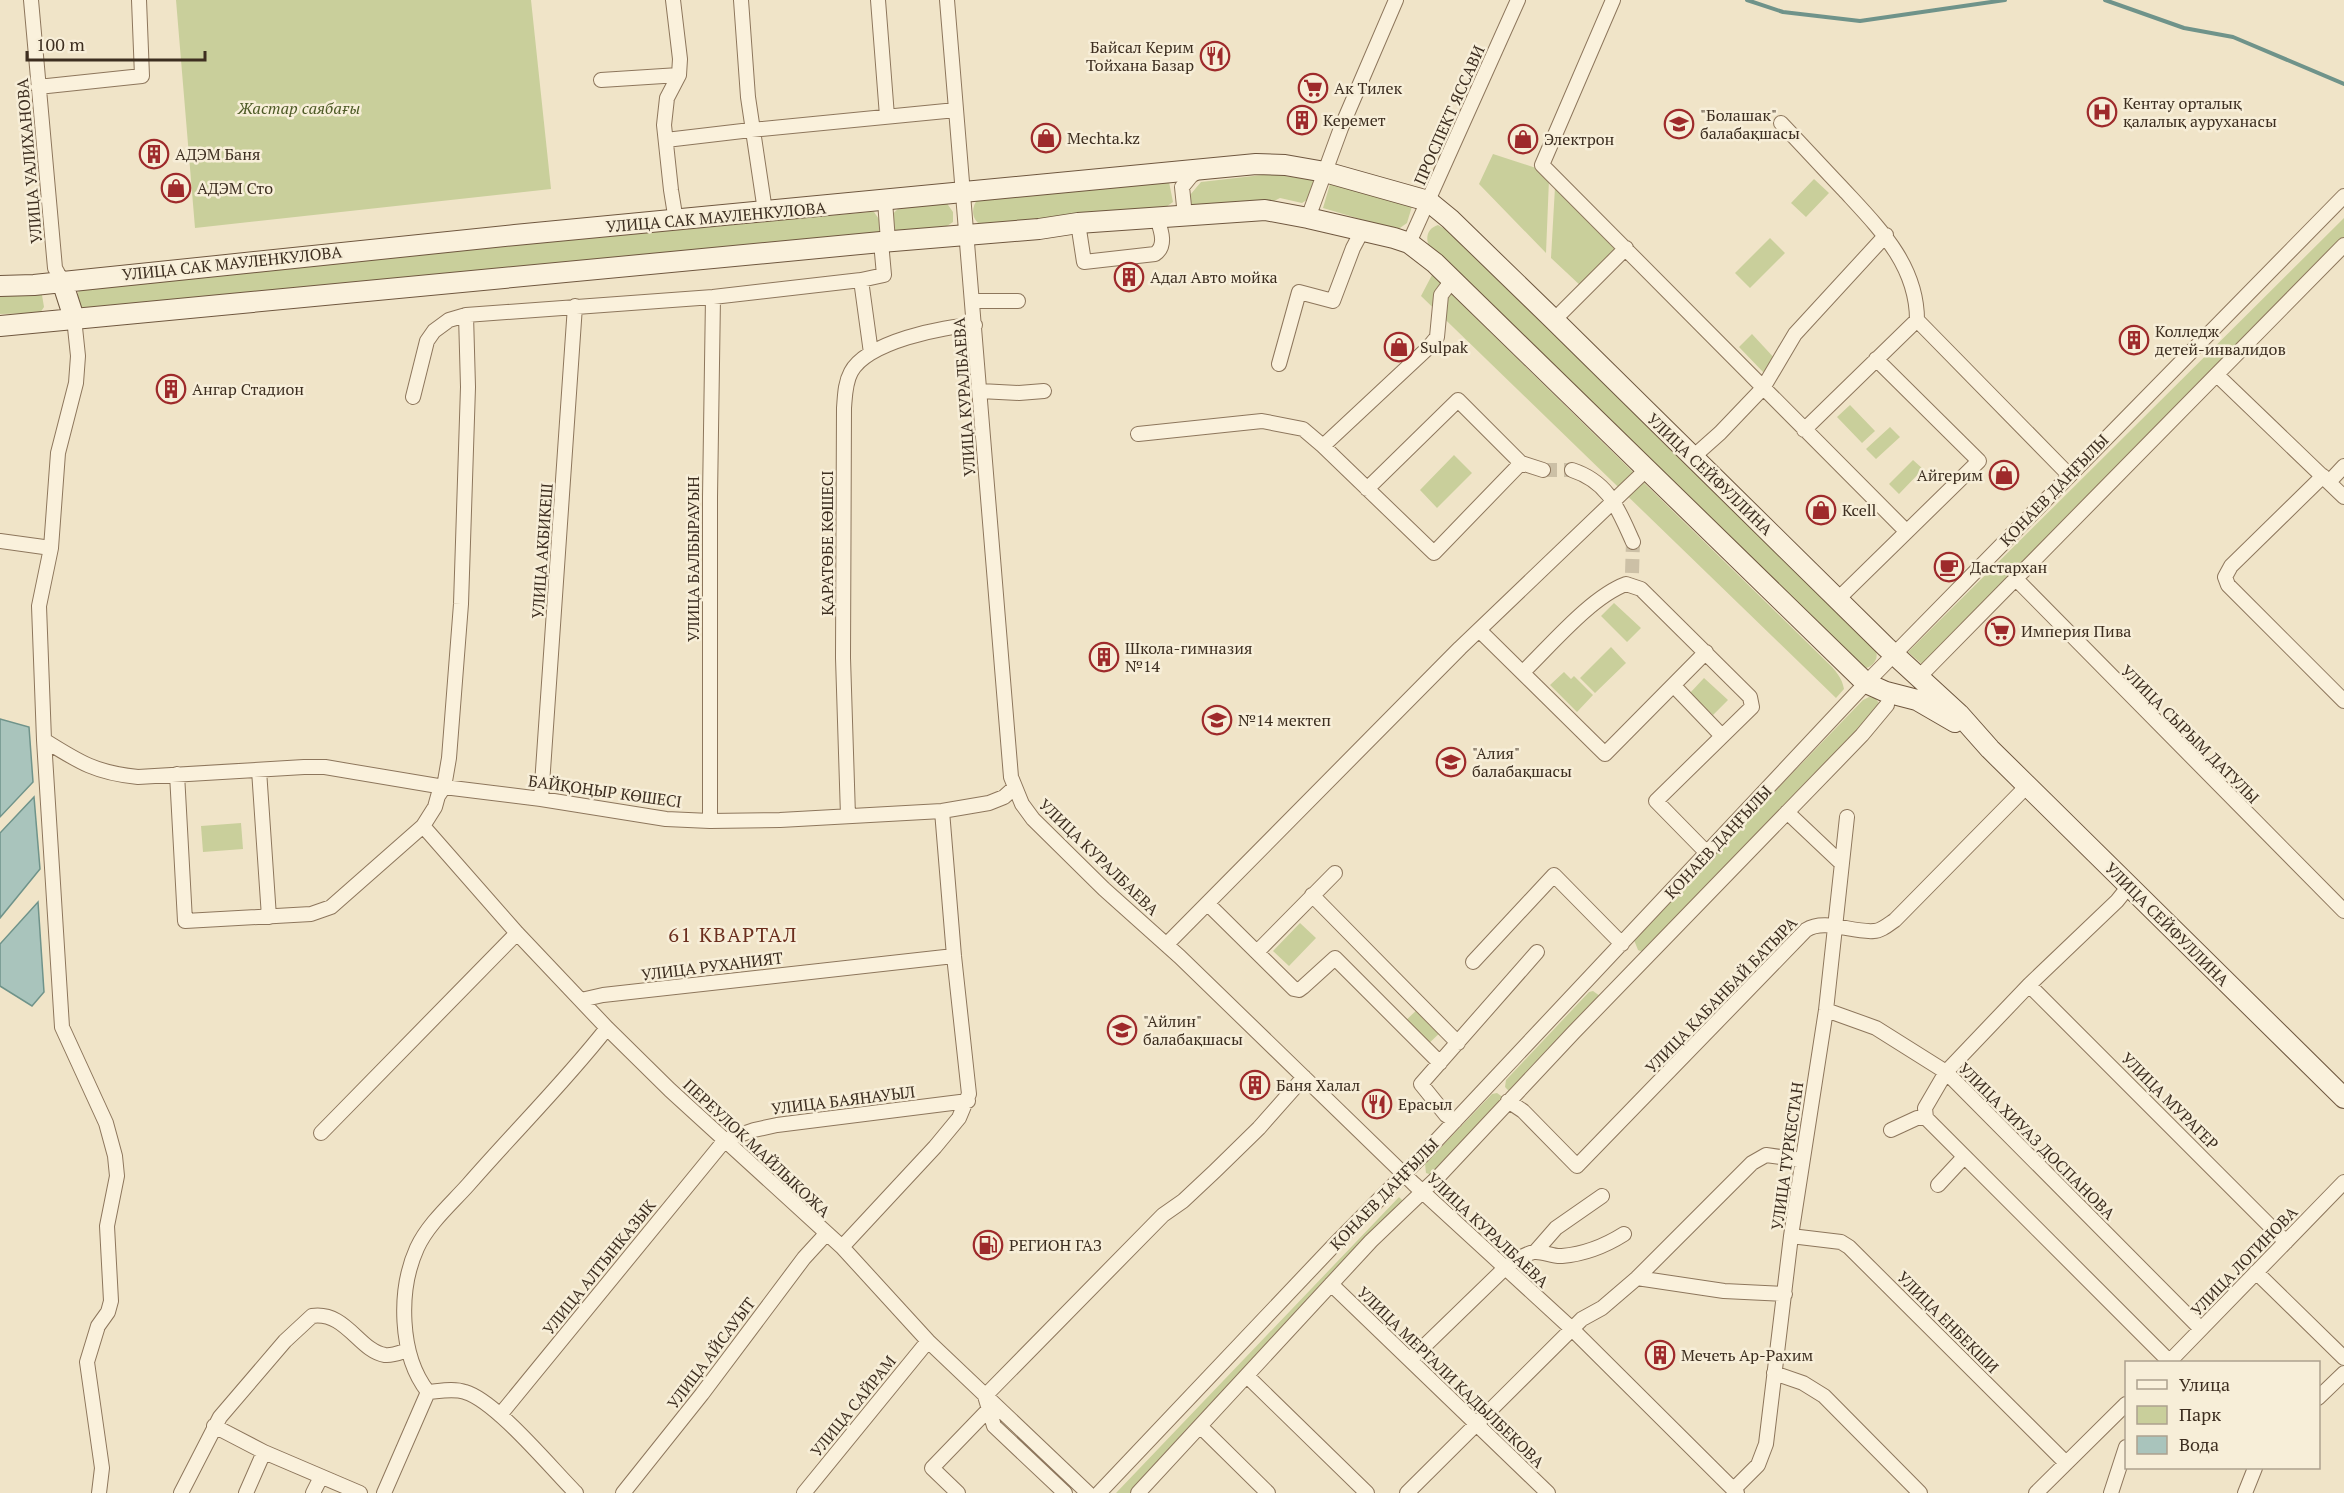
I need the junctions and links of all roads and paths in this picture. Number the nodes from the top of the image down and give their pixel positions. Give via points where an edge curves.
1 (31, 0) edge
2 (139, 0) edge
3 (673, 0) edge
4 (741, 0) edge
5 (878, 0) edge
6 (947, 0) edge
7 (1396, 0) edge
8 (1518, 0) edge
9 (1613, 0) edge
10 (679, 75) junction
11 (601, 80) dead end
12 (38, 87) junction
13 (956, 110) junction
14 (887, 116) junction
15 (1781, 123) dead end
16 (751, 130) junction
17 (666, 140) junction
18 (1202, 169) junction
19 (1325, 172) junction
20 (963, 191) junction
21 (2344, 196) edge
22 (885, 201) junction
23 (1428, 201) junction
24 (765, 211) junction
25 (1185, 216) junction
26 (1157, 218) junction
27 (1308, 218) junction
28 (676, 221) junction
29 (1078, 223) junction
30 (1362, 231) junction
31 (966, 234) junction
32 (1886, 236) junction
33 (884, 242) junction
34 (1409, 243) junction
35 (2344, 245) edge
36 (1626, 248) junction
37 (1453, 279) junction
38 (861, 280) junction
39 (62, 281) junction
40 (0, 286) edge
41 (713, 297) junction
42 (973, 301) junction
43 (1018, 301) dead end
44 (575, 306) junction
45 (466, 315) junction
46 (74, 318) junction
47 (1554, 320) junction
48 (1917, 320) junction
49 (975, 325) junction
50 (0, 326) edge
51 (871, 353) junction
52 (1876, 359) junction
53 (1280, 364) dead end
54 (2217, 375) junction
55 (1763, 388) junction
56 (980, 391) junction
57 (1044, 392) dead end
58 (413, 397) dead end
59 (1804, 430) junction
60 (1138, 434) dead end
61 (1323, 446) junction
62 (1693, 457) junction
63 (1521, 463) junction
64 (2344, 466) edge
65 (1543, 470) tunnel mouth
66 (1572, 470) tunnel mouth
67 (1646, 470) junction
68 (2069, 474) junction
69 (2326, 479) junction
70 (1366, 489) junction
71 (2344, 497) edge
72 (1614, 500) junction
73 (1906, 531) junction
74 (0, 541) edge
75 (1633, 542) tunnel mouth
76 (51, 548) junction
77 (2015, 578) junction
78 (1838, 599) junction
79 (1479, 630) junction
80 (1706, 652) junction
81 (1894, 654) junction
82 (1523, 672) junction
83 (1920, 676) junction
84 (1866, 683) junction
85 (1674, 686) junction
86 (1893, 700) junction
87 (2344, 701) edge
88 (1722, 736) junction
89 (44, 740) junction
90 (1990, 749) junction
91 (259, 770) junction
92 (177, 774) junction
93 (2028, 785) junction
94 (444, 787) junction
95 (1014, 788) junction
96 (541, 799) junction
97 (942, 811) junction
98 (1787, 812) junction
99 (848, 816) junction
100 (1847, 817) dead end
101 (710, 820) junction
102 (423, 826) junction
103 (1708, 854) junction
104 (1841, 862) junction
105 (1335, 873) dead end
106 (2129, 886) junction
107 (1312, 895) junction
108 (1208, 904) junction
109 (2344, 911) edge
110 (269, 917) junction
111 (1835, 927) junction
112 (517, 933) junction
113 (1622, 944) junction
114 (1167, 945) junction
115 (1257, 952) junction
116 (1537, 952) dead end
117 (954, 956) junction
118 (1473, 962) dead end
119 (2030, 985) junction
120 (581, 1000) junction
121 (1826, 1010) junction
122 (607, 1028) junction
123 (1458, 1043) junction
124 (1440, 1064) junction
125 (1946, 1072) junction
126 (1304, 1077) junction
127 (2344, 1098) edge
128 (968, 1101) junction
129 (1508, 1101) junction
130 (1926, 1118) junction
131 (1455, 1121) junction
132 (1891, 1130) dead end
133 (321, 1133) dead end
134 (725, 1140) junction
135 (1964, 1157) junction
136 (1802, 1160) junction
137 (1403, 1174) junction
138 (2344, 1182) edge
139 (1938, 1185) dead end
140 (1422, 1192) junction
141 (1602, 1196) dead end
142 (826, 1233) junction
143 (1624, 1234) dead end
144 (1791, 1236) junction
145 (2286, 1242) junction
146 (842, 1247) junction
147 (1535, 1252) junction
148 (1504, 1268) junction
149 (2256, 1272) junction
150 (1637, 1278) junction
151 (1331, 1284) junction
152 (1785, 1294) junction
153 (1572, 1329) junction
154 (2201, 1329) junction
155 (928, 1341) junction
156 (408, 1350) junction
157 (2343, 1353) edge
158 (1410, 1360) junction
159 (2168, 1361) edge
160 (2170, 1361) edge
161 (1774, 1373) junction
162 (2344, 1373) edge
163 (1248, 1377) junction
164 (428, 1392) junction
165 (985, 1396) junction
166 (2320, 1397) edge
167 (2125, 1406) edge
168 (988, 1410) junction
169 (500, 1415) junction
170 (1476, 1423) junction
171 (214, 1426) junction
172 (1201, 1427) junction
173 (264, 1452) junction
174 (2125, 1453) edge
175 (2066, 1463) junction
176 (2254, 1469) edge
177 (321, 1477) junction
178 (1735, 1491) edge
179 (99, 1493) edge
180 (181, 1493) edge
181 (246, 1493) edge
182 (313, 1493) edge
183 (360, 1493) edge
184 (384, 1493) edge
185 (576, 1493) edge
186 (623, 1493) edge
187 (804, 1493) edge
188 (958, 1493) edge
189 (1065, 1493) edge
190 (1088, 1493) edge
191 (1099, 1493) edge
192 (1138, 1493) edge
193 (1268, 1493) edge
194 (1367, 1493) edge
195 (1407, 1493) edge
196 (1548, 1493) edge
197 (1920, 1493) edge
198 (2036, 1493) edge
199 (2111, 1493) edge
200 (2245, 1493) edge

1 - 12 street, УЛИЦА УАЛИХАНОВА
2 - 12 street via 142,76
3 - 10 street
4 - 16 street
5 - 14 street
6 - 13 street, УЛИЦА КУРАЛБАЕВА
7 - 19 street
8 - 23 street, ПРОСПЕКТ ЯССАВИ
9 - 36 street via 1542,165
10 - 11 street
10 - 17 street via 664,112
12 - 39 street, УЛИЦА УАЛИХАНОВА via 55,268
13 - 14 street
13 - 20 street, УЛИЦА КУРАЛБАЕВА
14 - 16 street
15 - 32 street
16 - 17 street
16 - 24 street
17 - 28 street
18 - 19 main road, УЛИЦА САК МАУЛЕНКУЛОВА via 1256,164
18 - 20 main road, УЛИЦА САК МАУЛЕНКУЛОВА
18 - 25 street via 1182,186
19 - 23 main road, УЛИЦА САК МАУЛЕНКУЛОВА
19 - 27 street
20 - 22 main road, УЛИЦА САК МАУЛЕНКУЛОВА
20 - 31 street, УЛИЦА КУРАЛБАЕВА
21 - 68 street, ҚОНАЕВ ДАҢҒЫЛЫ
22 - 24 main road, УЛИЦА САК МАУЛЕНКУЛОВА
22 - 33 street
23 - 34 street, ПРОСПЕКТ ЯССАВИ
23 - 47 main road, УЛИЦА СЕЙФУЛЛИНА
24 - 28 main road, УЛИЦА САК МАУЛЕНКУЛОВА
25 - 26 main road
25 - 27 main road via 1265,210
26 - 29 main road
26 - 29 street via 1162,240 1159,252 1084,262
27 - 30 main road
28 - 39 main road, УЛИЦА САК МАУЛЕНКУЛОВА
29 - 31 main road
30 - 34 main road
30 - 53 street via 1333,301 1299,292
31 - 33 main road
31 - 42 street, УЛИЦА КУРАЛБАЕВА
32 - 48 street via 1910,279 1917,301
32 - 55 street via 1796,334
33 - 38 street via 884,274
33 - 46 main road
34 - 37 main road, УЛИЦА СЕЙФУЛЛИНА
35 - 54 street, ҚОНАЕВ ДАҢҒЫЛЫ
36 - 47 street
36 - 55 street
37 - 61 street via 1441,295 1437,337
37 - 67 main road, УЛИЦА СЕЙФУЛЛИНА
38 - 41 street
38 - 51 street
39 - 40 main road, УЛИЦА САК МАУЛЕНКУЛОВА
39 - 46 main road
41 - 44 street
41 - 101 street, УЛИЦА БАЛБЫРАУЫН
42 - 43 street
42 - 49 street, УЛИЦА КУРАЛБАЕВА
44 - 45 street
44 - 96 street, УЛИЦА АКБИКЕШ
45 - 58 street via 449,320 427,341
45 - 94 street via 468,387 461,604
46 - 50 main road
46 - 76 street via 76,383 58,453
47 - 62 main road, УЛИЦА СЕЙФУЛЛИНА
48 - 52 street
48 - 68 street
49 - 51 street via 920,334
49 - 56 street, УЛИЦА КУРАЛБАЕВА
51 - 99 street, ҚАРАТӨБЕ КӨШЕСІ via 852,370 843,408 843,658
52 - 59 street
52 - 73 street via 1979,461
54 - 69 street
54 - 77 street, ҚОНАЕВ ДАҢҒЫЛЫ
55 - 59 street
55 - 62 street
56 - 57 street
56 - 95 street, УЛИЦА КУРАЛБАЕВА
59 - 73 street
60 - 61 street via 1262,421 1303,429
61 - 70 street
62 - 78 main road, УЛИЦА СЕЙФУЛЛИНА
63 - 65 street
63 - 70 street via 1458,400
63 - 70 street via 1434,553
64 - 69 street
66 - 72 street via 1587,475
67 - 72 street
67 - 84 main road, УЛИЦА СЕЙФУЛЛИНА
68 - 81 street, ҚОНАЕВ ДАҢҒЫЛЫ
69 - 71 street
69 - 87 street via 2231,566 2225,578
72 - 75 street
72 - 79 street
73 - 78 street
74 - 76 street
76 - 89 street via 39,606
77 - 83 street, ҚОНАЕВ ДАҢҒЫЛЫ
77 - 109 street, УЛИЦА СЫРЫМ ДАТУЛЫ
78 - 81 main road, УЛИЦА СЕЙФУЛЛИНА
79 - 82 street
79 - 108 street
80 - 82 street via 1629,578 1586,612
80 - 85 street
80 - 88 street via 1752,702 1752,707
81 - 83 main road, УЛИЦА СЕЙФУЛЛИНА
81 - 84 street, ҚОНАЕВ ДАҢҒЫЛЫ
82 - 85 street via 1605,754
83 - 86 main road, ҚОНАЕВ ДАҢҒЫЛЫ
83 - 90 main road, УЛИЦА СЕЙФУЛЛИНА
84 - 86 main road, УЛИЦА СЕЙФУЛЛИНА
84 - 103 street, ҚОНАЕВ ДАҢҒЫЛЫ
85 - 88 street
86 - 90 main road, УЛИЦА СЕЙФУЛЛИНА via 1917,700
86 - 98 street, ҚОНАЕВ ДАҢҒЫЛЫ
88 - 103 street via 1656,801
89 - 92 street, БАЙҚОҢЫР КӨШЕСІ via 90,768 112,775
89 - 179 street via 62,1027 106,1123 117,1176 107,1226 111,1301 87,1362 102,1468
90 - 93 main road, УЛИЦА СЕЙФУЛЛИНА
91 - 92 street, БАЙҚОҢЫР КӨШЕСІ
91 - 94 street, БАЙҚОҢЫР КӨШЕСІ via 325,767
91 - 110 street
92 - 110 street via 185,921
93 - 106 main road, УЛИЦА СЕЙФУЛЛИНА
93 - 111 street, УЛИЦА КАБАНБАЙ БАТЫРА via 1895,920 1873,932
94 - 96 street, БАЙҚОҢЫР КӨШЕСІ
94 - 102 street
95 - 97 street, БАЙҚОҢЫР КӨШЕСІ via 989,803
95 - 114 street, УЛИЦА КУРАЛБАЕВА via 1033,819
96 - 101 street, БАЙҚОҢЫР КӨШЕСІ via 666,819
97 - 99 street, БАЙҚОҢЫР КӨШЕСІ
97 - 117 street
98 - 104 street
98 - 129 street, ҚОНАЕВ ДАҢҒЫЛЫ
99 - 101 street, БАЙҚОҢЫР КӨШЕСІ
100 - 104 street, УЛИЦА ТУРКЕСТАН
102 - 110 street via 331,907 311,914
102 - 112 street, ПЕРЕУЛОК МАЙЛЫКОЖА
103 - 113 street, ҚОНАЕВ ДАҢҒЫЛЫ
104 - 111 street, УЛИЦА ТУРКЕСТАН
105 - 107 street
106 - 119 street
106 - 127 main road, УЛИЦА СЕЙФУЛЛИНА
107 - 115 street
107 - 123 street
108 - 114 street
108 - 115 street
111 - 121 street, УЛИЦА ТУРКЕСТАН
111 - 129 street, УЛИЦА КАБАНБАЙ БАТЫРА via 1806,930 1577,1166 1523,1111
112 - 120 street, ПЕРЕУЛОК МАЙЛЫКОЖА
112 - 133 street
113 - 118 street via 1554,875
113 - 131 street, ҚОНАЕВ ДАҢҒЫЛЫ
114 - 126 street, УЛИЦА КУРАЛБАЕВА
115 - 124 street via 1299,990 1335,958
116 - 123 street
117 - 120 street, УЛИЦА РУХАНИЯТ
117 - 128 street
119 - 125 street
119 - 145 street, УЛИЦА МУРАГЕР
120 - 122 street, ПЕРЕУЛОК МАЙЛЫКОЖА
121 - 125 street, УЛИЦА ХИУАЗ ДОСПАНОВА via 1876,1028
121 - 136 street, УЛИЦА ТУРКЕСТАН
122 - 134 street, ПЕРЕУЛОК МАЙЛЫКОЖА
122 - 156 street via 422,1239 405,1292
123 - 124 street
124 - 131 street via 1421,1084
125 - 130 street via 1925,1108
125 - 154 street, УЛИЦА ХИУАЗ ДОСПАНОВА
126 - 137 street, УЛИЦА КУРАЛБАЕВА
126 - 165 street via 1259,1128 1183,1201 1163,1215
128 - 134 street, УЛИЦА БАЯНАУЫЛ via 777,1125
128 - 146 street via 935,1147
129 - 140 street, ҚОНАЕВ ДАҢҒЫЛЫ
130 - 132 street
130 - 135 street
131 - 137 street, ҚОНАЕВ ДАҢҒЫЛЫ
134 - 142 street, ПЕРЕУЛОК МАЙЛЫКОЖА
134 - 169 street, УЛИЦА АЛТЫНКАЗЫК
135 - 139 street
135 - 159 street
136 - 144 street, УЛИЦА ТУРКЕСТАН
136 - 150 street via 1776,1155 1759,1157
137 - 140 street, УЛИЦА КУРАЛБАЕВА
137 - 191 street, ҚОНАЕВ ДАҢҒЫЛЫ
138 - 145 street, УЛИЦА ЛОГИНОВА
140 - 148 street, УЛИЦА КУРАЛБАЕВА
140 - 151 street, ҚОНАЕВ ДАҢҒЫЛЫ
141 - 147 street via 1556,1228
142 - 146 street, ПЕРЕУЛОК МАЙЛЫКОЖА
142 - 186 street, УЛИЦА АЙСАУЫТ
143 - 147 street via 1604,1246 1578,1253 1559,1256
144 - 152 street, УЛИЦА ТУРКЕСТАН
144 - 175 street, УЛИЦА ЕНБЕКШИ via 1841,1242 1854,1251
145 - 149 street, УЛИЦА ЛОГИНОВА
146 - 155 street, ПЕРЕУЛОК МАЙЛЫКОЖА
147 - 148 street
148 - 153 street, УЛИЦА КУРАЛБАЕВА
148 - 158 street
149 - 154 street, УЛИЦА ЛОГИНОВА
149 - 157 street
150 - 152 street via 1724,1291
150 - 153 street
151 - 158 street, УЛИЦА МЕРГАЛИ КАДЫЛБЕКОВА
151 - 163 street, ҚОНАЕВ ДАҢҒЫЛЫ
152 - 161 street, УЛИЦА ТУРКЕСТАН
153 - 170 street
153 - 178 street, УЛИЦА КУРАЛБАЕВА
154 - 160 street, УЛИЦА ЛОГИНОВА
155 - 165 street, ПЕРЕУЛОК МАЙЛЫКОЖА
155 - 187 street, УЛИЦА САЙРАМ
156 - 164 street
156 - 171 street via 387,1355 376,1352 338,1322 312,1316 285,1341
158 - 170 street, УЛИЦА МЕРГАЛИ КАДЫЛБЕКОВА
161 - 178 street, УЛИЦА ТУРКЕСТАН via 1762,1457
161 - 197 street via 1803,1383 1824,1396
162 - 166 street
163 - 172 street, ҚОНАЕВ ДАҢҒЫЛЫ
163 - 194 street
164 - 169 street via 467,1392
164 - 184 street
165 - 168 street
165 - 190 street, ПЕРЕУЛОК МАЙЛЫКОЖА
167 - 175 street
168 - 188 street via 932,1468
168 - 189 street via 994,1426
169 - 185 street
170 - 195 street
170 - 196 street, УЛИЦА МЕРГАЛИ КАДЫЛБЕКОВА
171 - 173 street
171 - 180 street
172 - 192 street, ҚОНАЕВ ДАҢҒЫЛЫ
172 - 193 street
173 - 177 street
173 - 181 street
174 - 199 street
175 - 198 street
176 - 200 street
177 - 182 street
177 - 183 street

